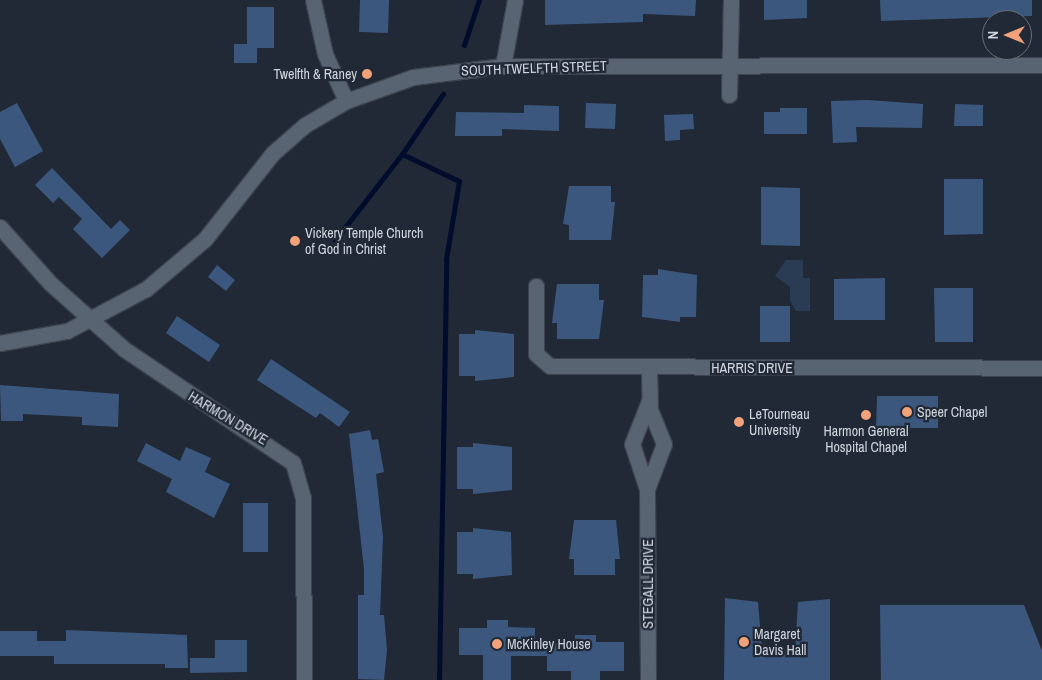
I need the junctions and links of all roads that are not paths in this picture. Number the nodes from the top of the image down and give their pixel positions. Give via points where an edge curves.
1 (313, 0) edge
2 (515, 0) edge
3 (730, 0) edge
4 (729, 65) junction
5 (1042, 65) edge
6 (502, 66) junction
7 (729, 95) dead end
8 (346, 101) junction
9 (0, 227) edge
10 (536, 286) dead end
11 (93, 320) junction
12 (0, 343) edge
13 (649, 368) junction
14 (1042, 368) edge
15 (649, 401) junction
16 (648, 488) junction
17 (304, 680) edge
18 (648, 680) edge

1 - 8 street via 325,54
2 - 6 street
3 - 4 street
4 - 5 street, SOUTH TWELFTH STREET
4 - 6 street, SOUTH TWELFTH STREET
4 - 7 street
6 - 8 street, SOUTH TWELFTH STREET via 413,77
8 - 11 street, SOUTH TWELFTH STREET via 305,125 272,153 183,261 146,289
9 - 11 street, HARMON DRIVE via 52,284
10 - 13 street, HARRIS DRIVE via 536,354 542,363
11 - 12 street, SOUTH TWELFTH STREET via 37,339
11 - 17 street, HARMON DRIVE via 156,373 277,448 293,463 303,498
13 - 14 street, HARRIS DRIVE
13 - 15 street, STEGALL DRIVE
15 - 16 street, STEGALL DRIVE via 664,444
15 - 16 street, STEGALL DRIVE via 632,444
16 - 18 street, STEGALL DRIVE

